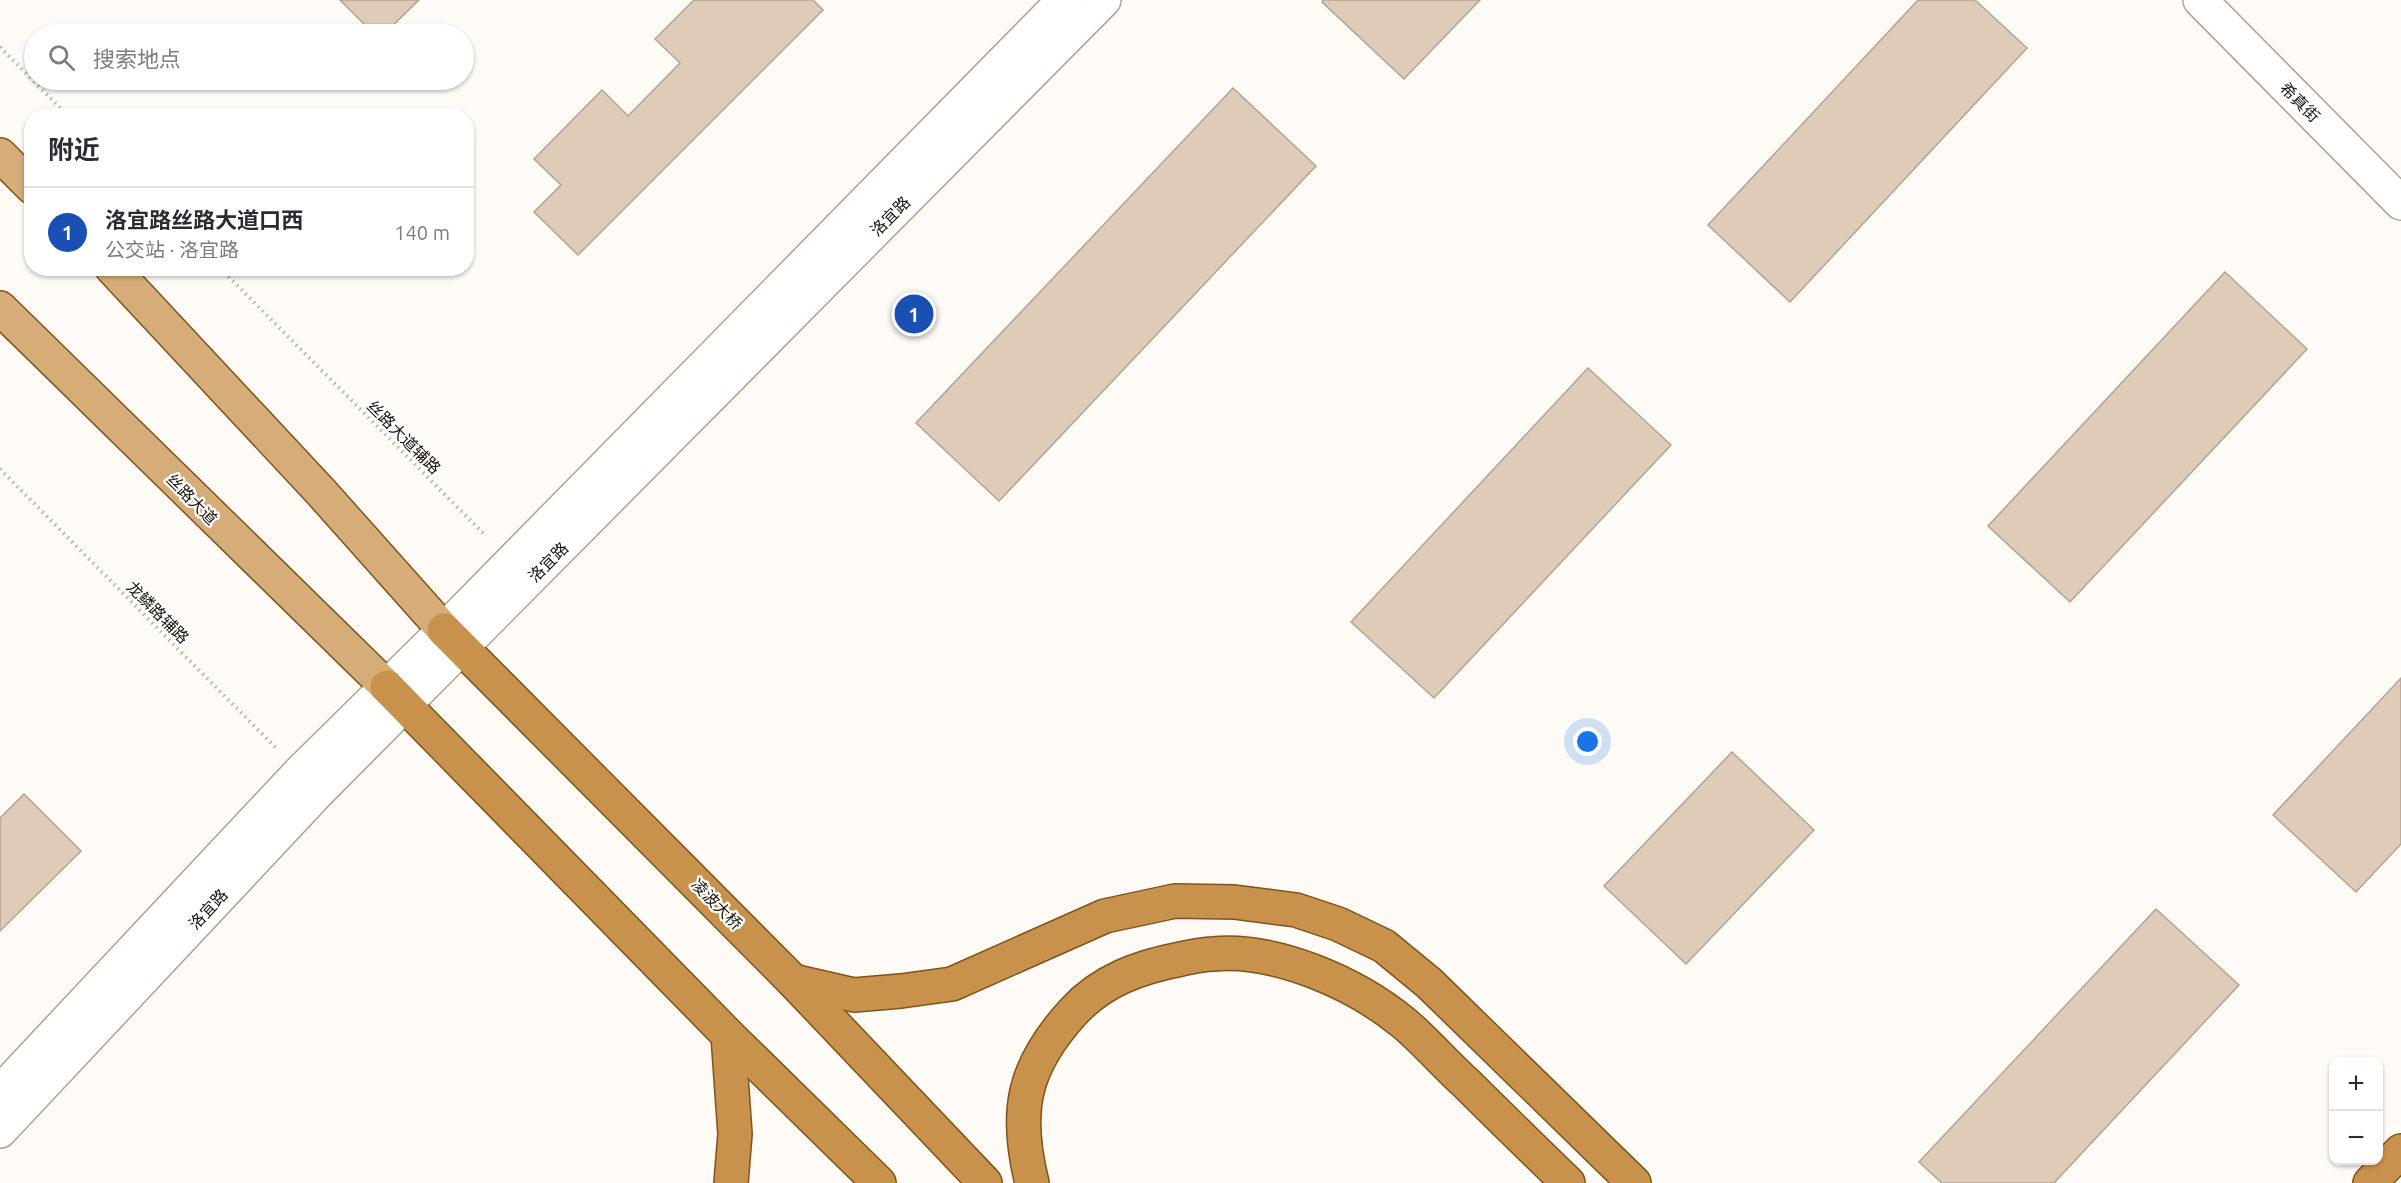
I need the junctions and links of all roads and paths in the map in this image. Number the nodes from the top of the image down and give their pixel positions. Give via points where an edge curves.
1 (1064, 0) edge
2 (1104, 0) edge
3 (2200, 0) edge
4 (0, 47) edge
5 (24, 71) edge
6 (42, 90) edge
7 (60, 108) edge
8 (0, 155) edge
9 (24, 179) edge
10 (2401, 203) edge
11 (119, 276) edge
12 (228, 276) edge
13 (0, 308) edge
14 (0, 469) edge
15 (495, 544) dead end
16 (453, 639) junction
17 (396, 697) junction
18 (300, 772) junction
19 (793, 981) junction
20 (728, 1035) junction
21 (0, 1092) edge
22 (0, 1131) edge
23 (2401, 1151) edge
24 (730, 1183) edge
25 (879, 1183) edge
26 (985, 1183) edge
27 (1032, 1183) edge
28 (1568, 1183) edge
29 (1634, 1183) edge
30 (2370, 1183) edge

1 - 16 street, 洛宜路
2 - 16 street, 洛宜路
3 - 10 street, 希真街
4 - 5 path
6 - 7 path
8 - 9 main road
11 - 16 main road
12 - 15 path, 丝路大道辅路
13 - 17 main road, 丝路大道
14 - 18 path, 龙鳞路辅路
16 - 17 street, 洛宜路
16 - 19 highway, 凌波大桥
17 - 18 street, 洛宜路
17 - 20 highway
17 - 22 street, 洛宜路 via 318,792
18 - 21 street, 洛宜路
19 - 26 highway, 凌波大桥
19 - 29 highway via 854,995 952,984 1105,915 1175,901 1234,902 1296,910 1384,946 1429,982
20 - 24 highway via 735,1134
20 - 25 highway
23 - 30 highway
27 - 28 highway via 1023,1119 1025,1093 1054,1033 1079,1005 1111,980 1157,964 1214,953 1269,958 1322,974 1368,998 1405,1024

